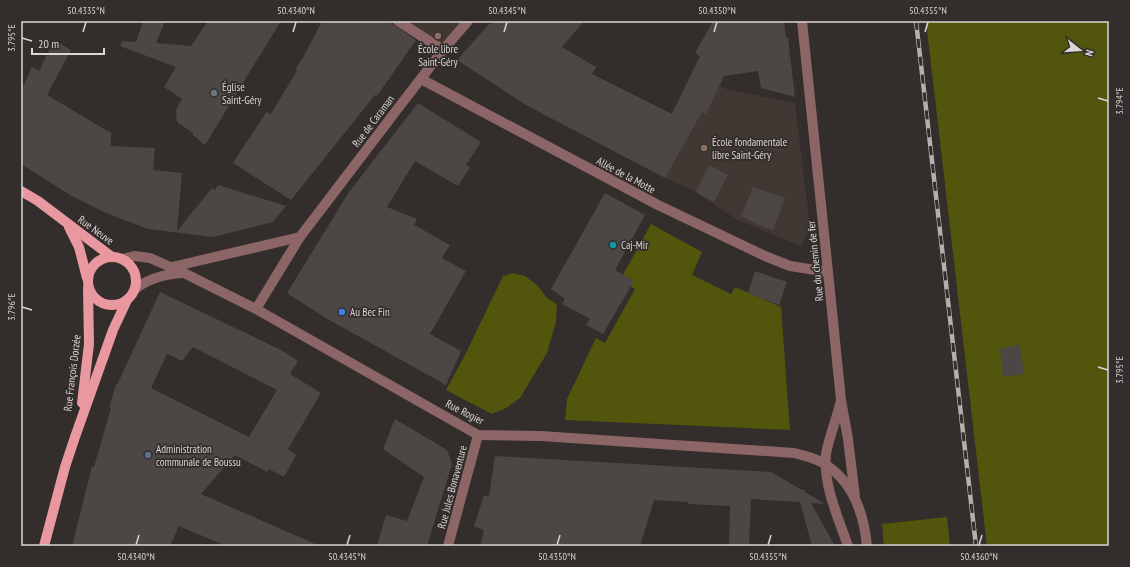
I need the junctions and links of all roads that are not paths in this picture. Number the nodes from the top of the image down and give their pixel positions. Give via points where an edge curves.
1 (398, 21) edge
2 (468, 21) edge
3 (802, 21) edge
4 (443, 50) junction
5 (421, 79) junction
6 (21, 191) edge
7 (66, 222) junction
8 (300, 237) junction
9 (117, 258) junction
10 (172, 267) junction
11 (828, 272) junction
12 (184, 273) junction
13 (88, 284) junction
14 (135, 288) junction
15 (127, 300) junction
16 (256, 309) junction
17 (841, 400) junction
18 (478, 434) junction
19 (75, 437) junction
20 (829, 441) junction
21 (810, 457) junction
22 (826, 464) junction
23 (856, 499) junction
24 (44, 546) edge
25 (448, 546) edge
26 (848, 546) edge
27 (867, 546) edge

1 - 4 street
2 - 4 street, Rue de Caraman
3 - 11 street, Rue du chemin de fer
4 - 5 street, Rue de Caraman
5 - 8 street, Rue de Caraman
5 - 11 street, Allée de la Motte via 658,205 765,256 790,266
6 - 7 main road, Rue Neuve
7 - 9 main road, Rue Neuve
7 - 13 main road, Rue Neuve via 79,247
8 - 10 street
8 - 16 street, Rue de Caraman
9 - 10 street, Rue Rogier via 144,256
9 - 13 main road via 104,258 95,263 91,268
9 - 14 main road via 129,264 134,271
10 - 12 street, Rue Rogier
11 - 17 street, Rue du chemin de fer
12 - 14 street via 153,278
12 - 16 street, Rue Rogier
13 - 15 main road via 97,301 112,305
13 - 19 main road, Rue François Dorzée via 89,344 83,398
14 - 15 main road
15 - 19 main road, Rue François Dorzée via 113,330
16 - 18 street, Rue Rogier
17 - 20 street
17 - 23 street, Rue du chemin de fer
18 - 21 street, Rue Rogier via 794,453
18 - 25 street, Rue Jules Bonaventure
19 - 24 main road, Rue François Dorzée
20 - 21 street
20 - 22 street
21 - 22 street, Rue Rogier
22 - 23 street via 847,485
22 - 26 street via 829,490
23 - 27 street

